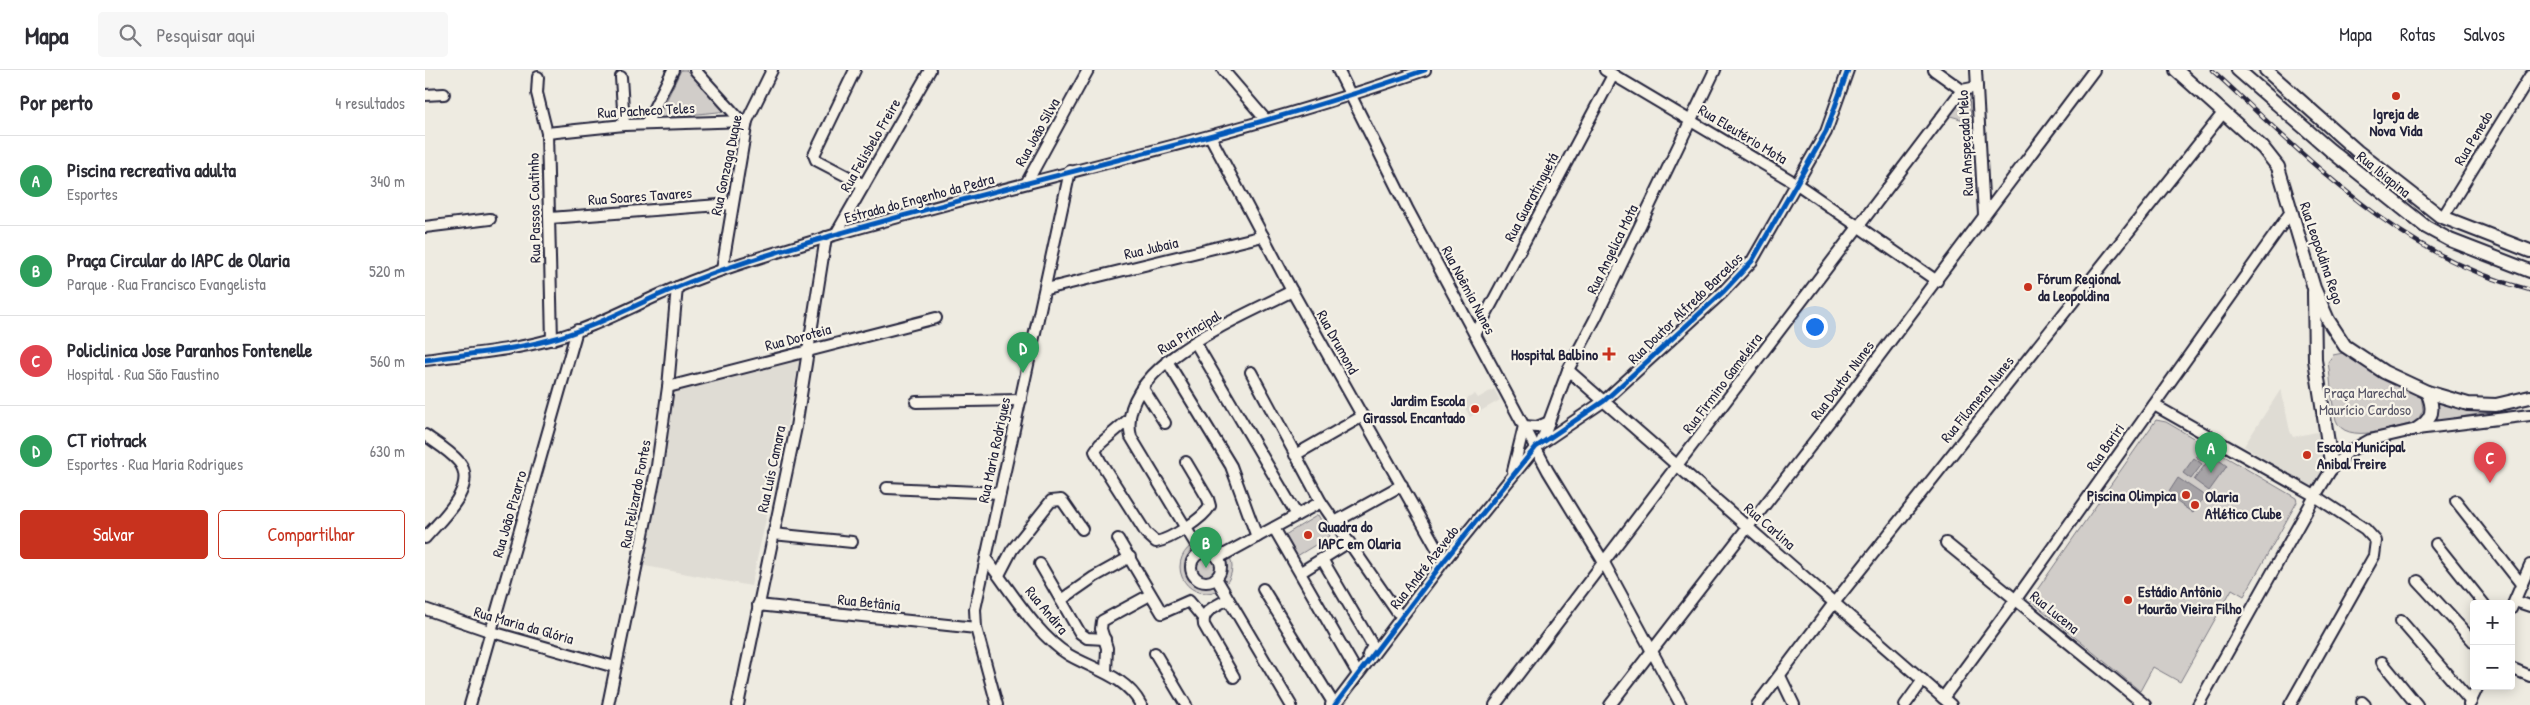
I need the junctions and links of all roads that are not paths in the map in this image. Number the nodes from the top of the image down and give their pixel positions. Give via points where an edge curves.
1 (673, 70) edge
2 (695, 70) edge
3 (772, 70) edge
4 (855, 70) edge
5 (930, 70) edge
6 (1088, 70) edge
7 (1223, 70) edge
8 (1338, 70) edge
9 (1425, 70) edge
10 (1715, 70) edge
11 (1848, 70) edge
12 (1934, 70) edge
13 (1976, 70) edge
14 (2094, 70) edge
15 (2176, 70) edge
16 (2238, 70) edge
17 (2266, 70) edge
18 (1609, 73) edge
19 (2530, 76) edge
20 (538, 77) dead end
21 (621, 77) dead end
22 (1977, 87) junction
23 (1962, 90) junction
24 (444, 94) dead end
25 (425, 95) edge
26 (1350, 96) junction
27 (2223, 114) junction
28 (1266, 120) junction
29 (1691, 120) junction
30 (744, 121) junction
31 (646, 124) junction
32 (624, 125) junction
33 (547, 134) junction
34 (1210, 136) junction
35 (1070, 171) junction
36 (1027, 182) junction
37 (1797, 184) junction
38 (864, 185) junction
39 (732, 204) junction
40 (2290, 213) junction
41 (1983, 215) junction
42 (2443, 217) junction
43 (550, 218) junction
44 (490, 219) dead end
45 (425, 227) edge
46 (1860, 227) junction
47 (831, 236) junction
48 (1263, 236) junction
49 (2530, 251) edge
50 (722, 270) junction
51 (2530, 271) edge
52 (1937, 280) junction
53 (677, 287) junction
54 (1046, 288) junction
55 (2314, 288) junction
56 (1292, 291) junction
57 (935, 318) dead end
58 (577, 330) junction
59 (1476, 333) junction
60 (552, 340) junction
61 (1195, 342) junction
62 (809, 349) junction
63 (425, 360) edge
64 (1167, 361) junction
65 (1568, 370) junction
66 (1251, 372) dead end
67 (668, 387) junction
68 (1142, 387) junction
69 (2427, 392) junction
70 (2530, 397) edge
71 (1021, 400) junction
72 (1604, 401) junction
73 (915, 402) dead end
74 (2154, 405) junction
75 (2530, 415) edge
76 (1363, 416) junction
77 (1129, 419) junction
78 (1549, 422) junction
79 (1165, 423) dead end
80 (1524, 426) junction
81 (2417, 429) junction
82 (425, 435) edge
83 (1538, 445) junction
84 (1295, 455) junction
85 (1186, 462) dead end
86 (1677, 466) junction
87 (2331, 468) junction
88 (1512, 474) junction
89 (1402, 485) junction
90 (887, 488) dead end
91 (1000, 494) junction
92 (2315, 496) junction
93 (2456, 501) dead end
94 (1321, 502) junction
95 (1297, 515) junction
96 (1335, 522) junction
97 (1749, 527) junction
98 (1186, 528) junction
99 (1274, 528) junction
100 (1082, 529) dead end
101 (773, 534) junction
102 (1257, 537) junction
103 (425, 538) edge
104 (1118, 540) dead end
105 (852, 542) dead end
106 (1349, 542) junction
107 (1946, 543) dead end
108 (2436, 544) dead end
109 (1201, 553) junction
110 (1130, 557) junction
111 (1218, 558) junction
112 (1322, 559) junction
113 (985, 560) junction
114 (1444, 561) junction
115 (1603, 561) junction
116 (1040, 564) dead end
117 (2530, 565) edge
118 (1301, 572) junction
119 (999, 575) junction
120 (1216, 578) junction
121 (2418, 581) dead end
122 (2522, 584) junction
123 (1263, 589) dead end
124 (1148, 596) dead end
125 (1228, 599) junction
126 (2016, 599) junction
127 (1061, 600) junction
128 (2481, 600) edge
129 (2515, 600) edge
130 (1834, 603) junction
131 (758, 605) junction
132 (2515, 605) edge
133 (2530, 606) edge
134 (425, 609) edge
135 (1397, 612) dead end
136 (1203, 618) junction
137 (2401, 621) dead end
138 (977, 628) junction
139 (491, 632) junction
140 (1105, 638) junction
141 (2470, 638) edge
142 (1652, 650) junction
143 (1155, 653) dead end
144 (2382, 662) dead end
145 (615, 667) junction
146 (2515, 670) edge
147 (1357, 671) junction
148 (1106, 672) junction
149 (1779, 676) junction
150 (2530, 676) edge
151 (1234, 677) dead end
152 (1923, 680) junction
153 (2476, 690) edge
154 (1947, 701) edge
155 (2470, 704) edge
156 (470, 705) edge
157 (608, 705) edge
158 (738, 705) edge
159 (997, 705) edge
160 (1141, 705) edge
161 (1186, 705) edge
162 (1291, 705) edge
163 (1333, 705) edge
164 (1495, 705) edge
165 (1610, 705) edge
166 (1681, 705) edge
167 (1757, 705) edge
168 (1795, 705) edge
169 (1905, 705) edge
170 (2145, 705) edge
171 (2198, 705) edge
172 (2290, 705) edge
173 (2417, 705) edge

1 - 31 street
2 - 30 street
3 - 30 street, Rua Gonzaga Duque
4 - 38 street via 814,155 816,160
5 - 38 street, Rua Felisbelo Freire
6 - 36 street, Rua João Silva
7 - 28 street
8 - 26 street, Rua Noêmia Nunes
9 - 26 street, Estrada do Engenho da Pedra
10 - 29 street, Rua Angelica Mota
11 - 37 street, Rua Doutor Alfredo Barcelos via 1826,132
12 - 23 street
13 - 22 street, Rua Anspeçada Melo
14 - 41 street, Rua Doutor Nunes
15 - 27 main road, Rua Leopoldina Rego
16 - 51 main road, Rua Ibiapina via 2426,227 2450,240
17 - 42 main road, Rua Ibiapina via 2357,151
18 - 29 street, Rua Eleutério Mota
18 - 59 street, Rua Guaratinguetá
19 - 42 street, Rua Penedo
20 - 33 street, Rua Passos Coutinho via 537,93
21 - 32 street
22 - 23 street
22 - 41 street, Rua Anspeçada Melo
23 - 46 street, Rua Firmino Gameleira
24 - 25 street
26 - 28 street, Estrada do Engenho da Pedra
26 - 59 street, Rua Noêmia Nunes
27 - 40 main road, Rua Leopoldina Rego via 2270,156 2281,177
27 - 130 street, Rua Filomena Nunes
28 - 34 street, Estrada do Engenho da Pedra
29 - 37 street, Rua Eleutério Mota
29 - 65 street, Rua Angelica Mota
30 - 31 street, Rua Pacheco Teles
30 - 39 street, Rua Gonzaga Duque
31 - 32 street, Rua Pacheco Teles
32 - 33 street, Rua Pacheco Teles
33 - 43 street, Rua Passos Coutinho
34 - 35 street, Estrada do Engenho da Pedra
34 - 48 street, Rua Drumond
35 - 36 street, Estrada do Engenho da Pedra
35 - 54 street, Rua Maria Rodrigues
36 - 47 street, Estrada do Engenho da Pedra
37 - 46 street, Rua Eleutério Mota
37 - 72 street, Rua Doutor Alfredo Barcelos via 1742,274
38 - 47 street, Rua Felisbelo Freire
39 - 43 street, Rua Soares Tavares
39 - 50 street, Rua Gonzaga Duque
40 - 55 main road, Rua Leopoldina Rego
40 - 74 street, Rua Bariri
41 - 52 street, Rua Doutor Nunes
42 - 49 main road, Rua Ibiapina
43 - 60 street, Rua Passos Coutinho
44 - 45 street
46 - 52 street, Rua Eleutério Mota
46 - 86 street, Rua Firmino Gameleira
47 - 50 street, Estrada do Engenho da Pedra
47 - 62 street, Rua Luís Camara
48 - 54 street, Rua Jubaia
48 - 56 street, Rua Drumond
50 - 53 street, Estrada do Engenho da Pedra
52 - 97 street, Rua Doutor Nunes
53 - 58 street, Estrada do Engenho da Pedra
53 - 67 street, Rua Felizardo Fontes
54 - 71 street, Rua Maria Rodrigues
55 - 69 main road, Rua Leopoldina Rego via 2328,320 2345,346 2383,372
55 - 87 main road via 2315,360
56 - 61 street, Rua Principal
56 - 76 street, Rua Drumond
57 - 62 street, Rua Doroteia
58 - 60 street, Estrada do Engenho da Pedra
58 - 139 street, Rua João Pizarro
59 - 80 street, Rua Noêmia Nunes
60 - 63 street, Estrada do Engenho da Pedra
61 - 64 street, Rua Principal
61 - 95 street
62 - 67 street, Rua Doroteia
62 - 101 street, Rua Luís Camara
64 - 68 street, Rua Principal
64 - 102 street via 1231,466
65 - 72 street, Rua Carlina
65 - 78 street, Rua Angelica Mota
66 - 84 street
67 - 145 street, Rua Felizardo Fontes via 657,466
68 - 77 street, Rua Principal
68 - 79 street
69 - 70 main road, Rua Leopoldina Rego via 2481,406 2496,406
69 - 81 main road via 2433,407 2432,414
71 - 73 street
71 - 91 street, Rua Maria Rodrigues
72 - 83 street, Rua Doutor Alfredo Barcelos
72 - 86 street, Rua Carlina
74 - 92 street
74 - 126 street, Rua Bariri
75 - 81 street
76 - 84 street
76 - 89 street, Rua Drumond
77 - 98 street via 1128,427 1135,447
77 - 98 street via 1096,448 1099,461 1156,542
78 - 80 street via 1537,427
78 - 83 street, Rua Angelica Mota
80 - 83 street, Rua Noêmia Nunes
80 - 88 street, Rua André Azevedo
81 - 87 street via 2369,440 2348,452
82 - 103 street via 458,461 465,475 462,491
83 - 88 street, Rua André Azevedo
83 - 115 street, Rua Noêmia Nunes
84 - 94 street
85 - 98 street via 1210,506
86 - 97 street, Rua Carlina
86 - 115 street, Rua Firmino Gameleira
87 - 92 street
88 - 114 street, Rua André Azevedo
89 - 96 street
89 - 114 street, Rua Drumond
90 - 91 street
91 - 113 street, Rua Maria Rodrigues
92 - 171 street
92 - 172 street via 2365,528 2372,534 2377,547
93 - 122 street
94 - 95 street
94 - 96 street
95 - 99 street
96 - 106 street
97 - 130 street, Rua Carlina
97 - 142 street, Rua Doutor Nunes
98 - 109 street
99 - 102 street
99 - 118 street
100 - 119 street via 1061,500 1051,501 1012,550
101 - 105 street
101 - 131 street, Rua Luís Camara
102 - 111 street
104 - 110 street
106 - 112 street
106 - 135 street
107 - 126 street, Rua Lucena
108 - 128 street
109 - 111 street via 1209,552
109 - 120 street via 1191,562 1193,575 1206,582
110 - 127 street
110 - 136 street via 1162,613 1189,601
111 - 120 street via 1221,568
112 - 118 street
112 - 147 street via 1373,646
113 - 119 street, Rua Andira
113 - 138 street, Rua Maria Rodrigues via 975,609
114 - 147 street, Rua André Azevedo
115 - 142 street, Rua Noêmia Nunes
115 - 164 street, Rua Firmino Gameleira
116 - 127 street
117 - 122 street
118 - 147 street
119 - 148 street, Rua Andira via 1053,643 1069,655
120 - 125 street
121 - 141 street
122 - 129 street
123 - 163 street
124 - 140 street via 1103,621 1101,629
125 - 136 street via 1206,612
125 - 162 street
126 - 154 street, Rua Bariri
126 - 170 street, Rua Lucena
127 - 140 street via 1083,636
130 - 149 street, Rua Filomena Nunes
130 - 152 street, Rua Carlina
131 - 138 street, Rua Betânia
131 - 158 street, Rua Luís Camara
132 - 133 street
134 - 139 street, Rua Maria da Glória
136 - 151 street
137 - 155 street
138 - 159 street, Rua Maria Rodrigues
139 - 145 street, Rua Maria da Glória
139 - 156 street, Rua João Pizarro
140 - 148 street
142 - 165 street, Rua Doutor Nunes
142 - 166 street, Rua Noêmia Nunes
143 - 161 street
144 - 173 street
145 - 157 street, Rua Felizardo Fontes
146 - 150 street
147 - 163 street, Rua André Azevedo
148 - 160 street, Rua Andira via 1132,692
149 - 167 street, Rua Filomena Nunes
149 - 168 street
152 - 154 street, Rua Carlina
152 - 169 street
153 - 155 street

